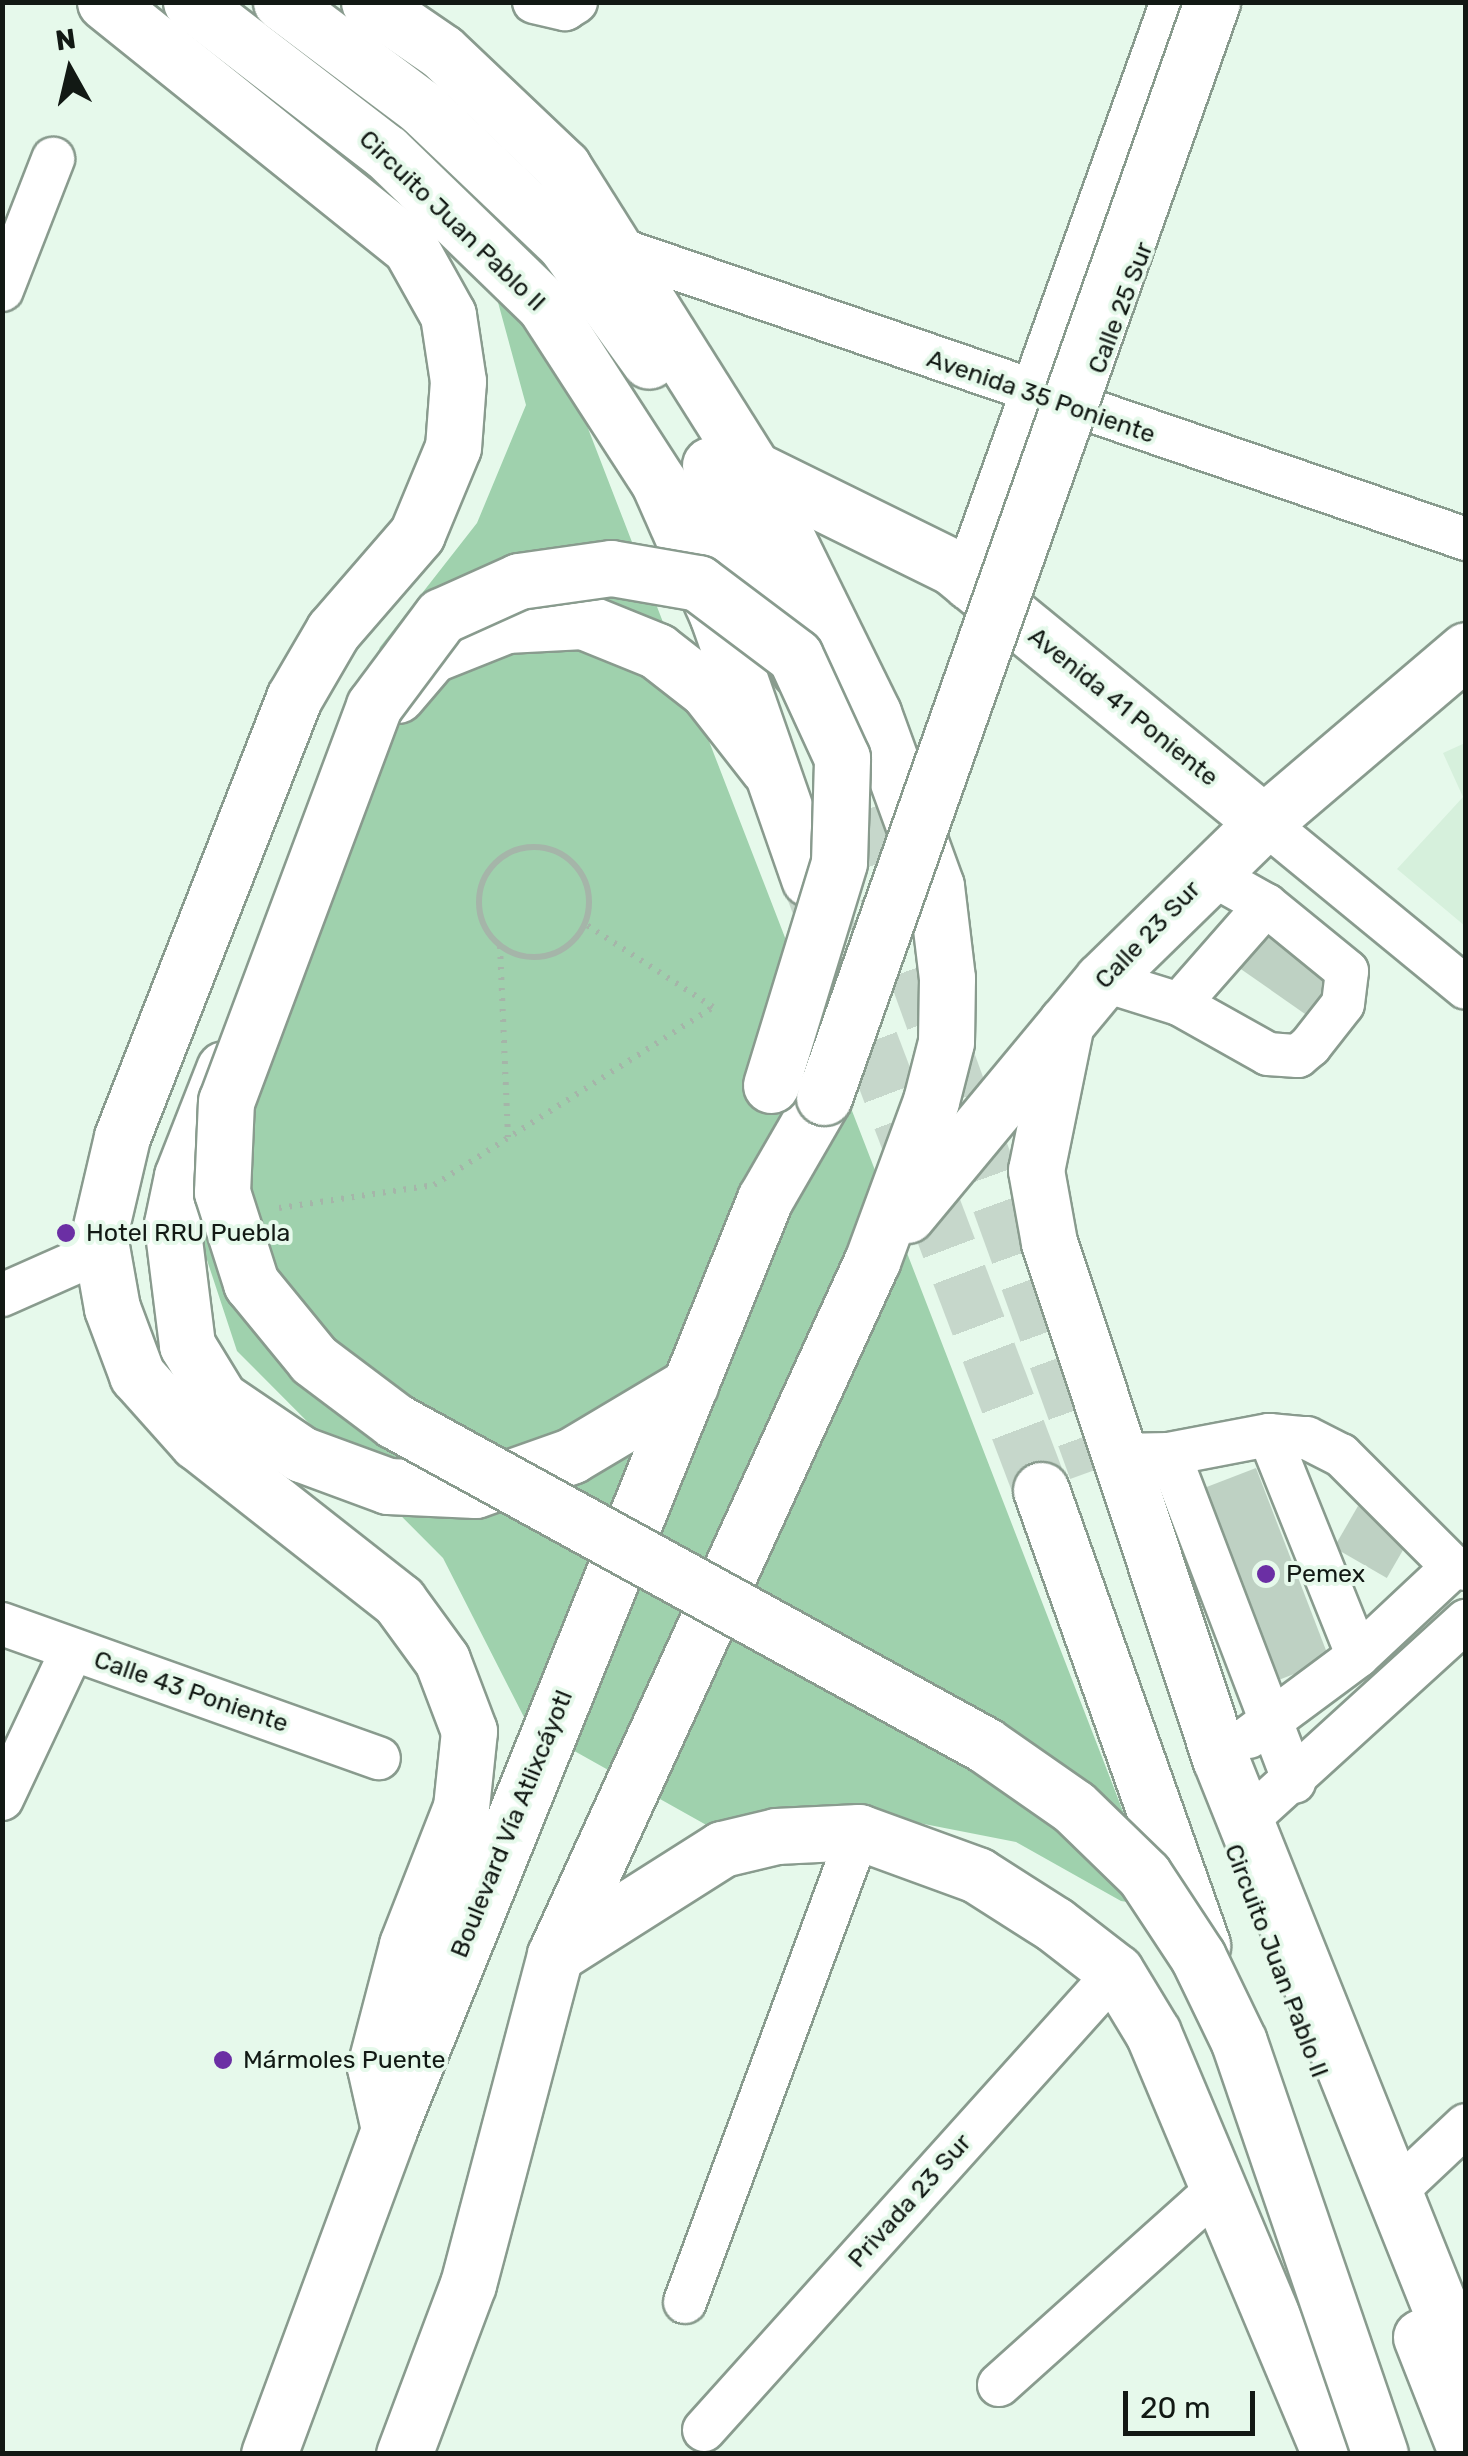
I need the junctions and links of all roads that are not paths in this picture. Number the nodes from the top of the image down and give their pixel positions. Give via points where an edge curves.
1 (105, 2) edge
2 (191, 2) edge
3 (281, 2) edge
4 (534, 2) edge
5 (576, 2) edge
6 (1178, 2) edge
7 (1212, 2) edge
8 (1237, 2) edge
9 (371, 3) edge
10 (53, 159) dead end
11 (619, 249) junction
12 (2, 290) edge
13 (1060, 404) junction
14 (753, 470) junction
15 (1466, 539) edge
16 (970, 582) junction
17 (1011, 616) junction
18 (1466, 650) edge
19 (768, 768) junction
20 (858, 812) tunnel mouth
21 (1264, 822) junction
22 (1209, 873) junction
23 (809, 878) tunnel mouth
24 (1266, 905) junction
25 (1102, 980) junction
26 (1466, 988) edge
27 (1178, 1004) junction
28 (1066, 1023) junction
29 (765, 1199) junction
30 (99, 1252) junction
31 (872, 1261) junction
32 (2, 1295) edge
33 (690, 1385) junction
34 (1269, 1435) junction
35 (1128, 1459) junction
36 (1041, 1490) tunnel mouth
37 (1459, 1568) edge
38 (1466, 1621) edge
39 (2, 1624) edge
40 (72, 1650) junction
41 (1358, 1656) junction
42 (1269, 1724) junction
43 (379, 1758) dead end
44 (1220, 1758) junction
45 (1294, 1782) junction
46 (2, 1798) edge
47 (1248, 1820) junction
48 (859, 1832) junction
49 (555, 1955) junction
50 (1116, 1972) junction
51 (389, 2129) junction
52 (1459, 2131) edge
53 (1398, 2189) junction
54 (1216, 2190) junction
55 (685, 2302) dead end
56 (1466, 2372) edge
57 (999, 2384) dead end
58 (704, 2430) dead end
59 (1466, 2451) edge
60 (268, 2454) edge
61 (404, 2454) edge
62 (1330, 2454) edge
63 (1383, 2454) edge

1 - 30 main road via 410,246 448,315 458,380 453,447 417,534 333,632 294,698 122,1136
2 - 19 main road, Circuito Juan Pablo II via 386,152 544,306 659,484 718,616
3 - 20 main road via 421,107 564,244 664,382 726,495
4 - 5 street via 564,9
6 - 13 main road, Calle 25 Sur
7 - 29 main road, bridge via 824,1097
8 - 13 main road, Calle 25 Sur
9 - 11 main road via 442,52 563,166
10 - 12 street
11 - 13 street, Avenida 35 Poniente
11 - 14 main road
13 - 15 street, Avenida 35 Poniente
13 - 16 main road, Calle 25 Sur
13 - 17 main road, Calle 25 Sur
14 - 16 main road, Avenida 41 Poniente via 952,567
14 - 31 main road via 873,712 936,886 947,978 946,1042
16 - 17 main road, Avenida 41 Poniente
17 - 21 main road, Avenida 41 Poniente
18 - 21 main road, Calle 23 Sur
19 - 23 main road, Circuito Juan Pablo II
19 - 33 main road via 708,690 657,651 583,621 506,625 432,655 352,746 182,1176 172,1224 187,1344 220,1399 301,1454 388,1486 475,1490 571,1456
21 - 22 main road, Calle 23 Sur
21 - 26 street, Avenida 41 Poniente
22 - 24 street
22 - 25 main road, Calle 23 Sur
24 - 27 street
24 - 27 street via 1347,971 1343,1004 1310,1046 1298,1056 1268,1054
25 - 27 street
25 - 28 main road, Calle 23 Sur
28 - 31 main road, Calle 23 Sur via 986,1112
28 - 35 main road via 1036,1170 1048,1242
29 - 33 main road, Boulevard Vía Atlixcáyotl
29 - 63 main road, bridge via 771,1085 839,862 842,758 795,656 698,583 611,568 519,581 442,616 374,706 226,1100 222,1192 250,1283 314,1360 394,1420 985,1745 1074,1807 1144,1874 1198,1957 1239,2042
30 - 32 street
30 - 51 main road via 137,1375 197,1442 400,1601 442,1660 469,1731 461,1807 407,1945 376,2067
31 - 49 main road
33 - 51 main road, Boulevard Vía Atlixcáyotl
34 - 35 street
34 - 37 street via 1307,1438 1341,1455
34 - 41 street
35 - 42 street
35 - 44 main road
35 - 59 main road, Circuito Juan Pablo II via 1260,1924
36 - 63 main road
37 - 41 street
38 - 45 street
39 - 40 street, Calle 43 Poniente
40 - 43 street, Calle 43 Poniente
40 - 46 street
41 - 42 street
42 - 44 street
42 - 45 street
44 - 47 main road
45 - 47 street
47 - 53 main road
48 - 49 main road via 776,1836 722,1849
48 - 50 main road via 977,1875
48 - 55 street
49 - 61 main road via 468,2284
50 - 54 main road via 1153,2033
50 - 58 street, Privada 23 Sur
51 - 60 main road, Boulevard Vía Atlixcáyotl
52 - 53 street
53 - 56 main road
54 - 57 street
54 - 62 main road

